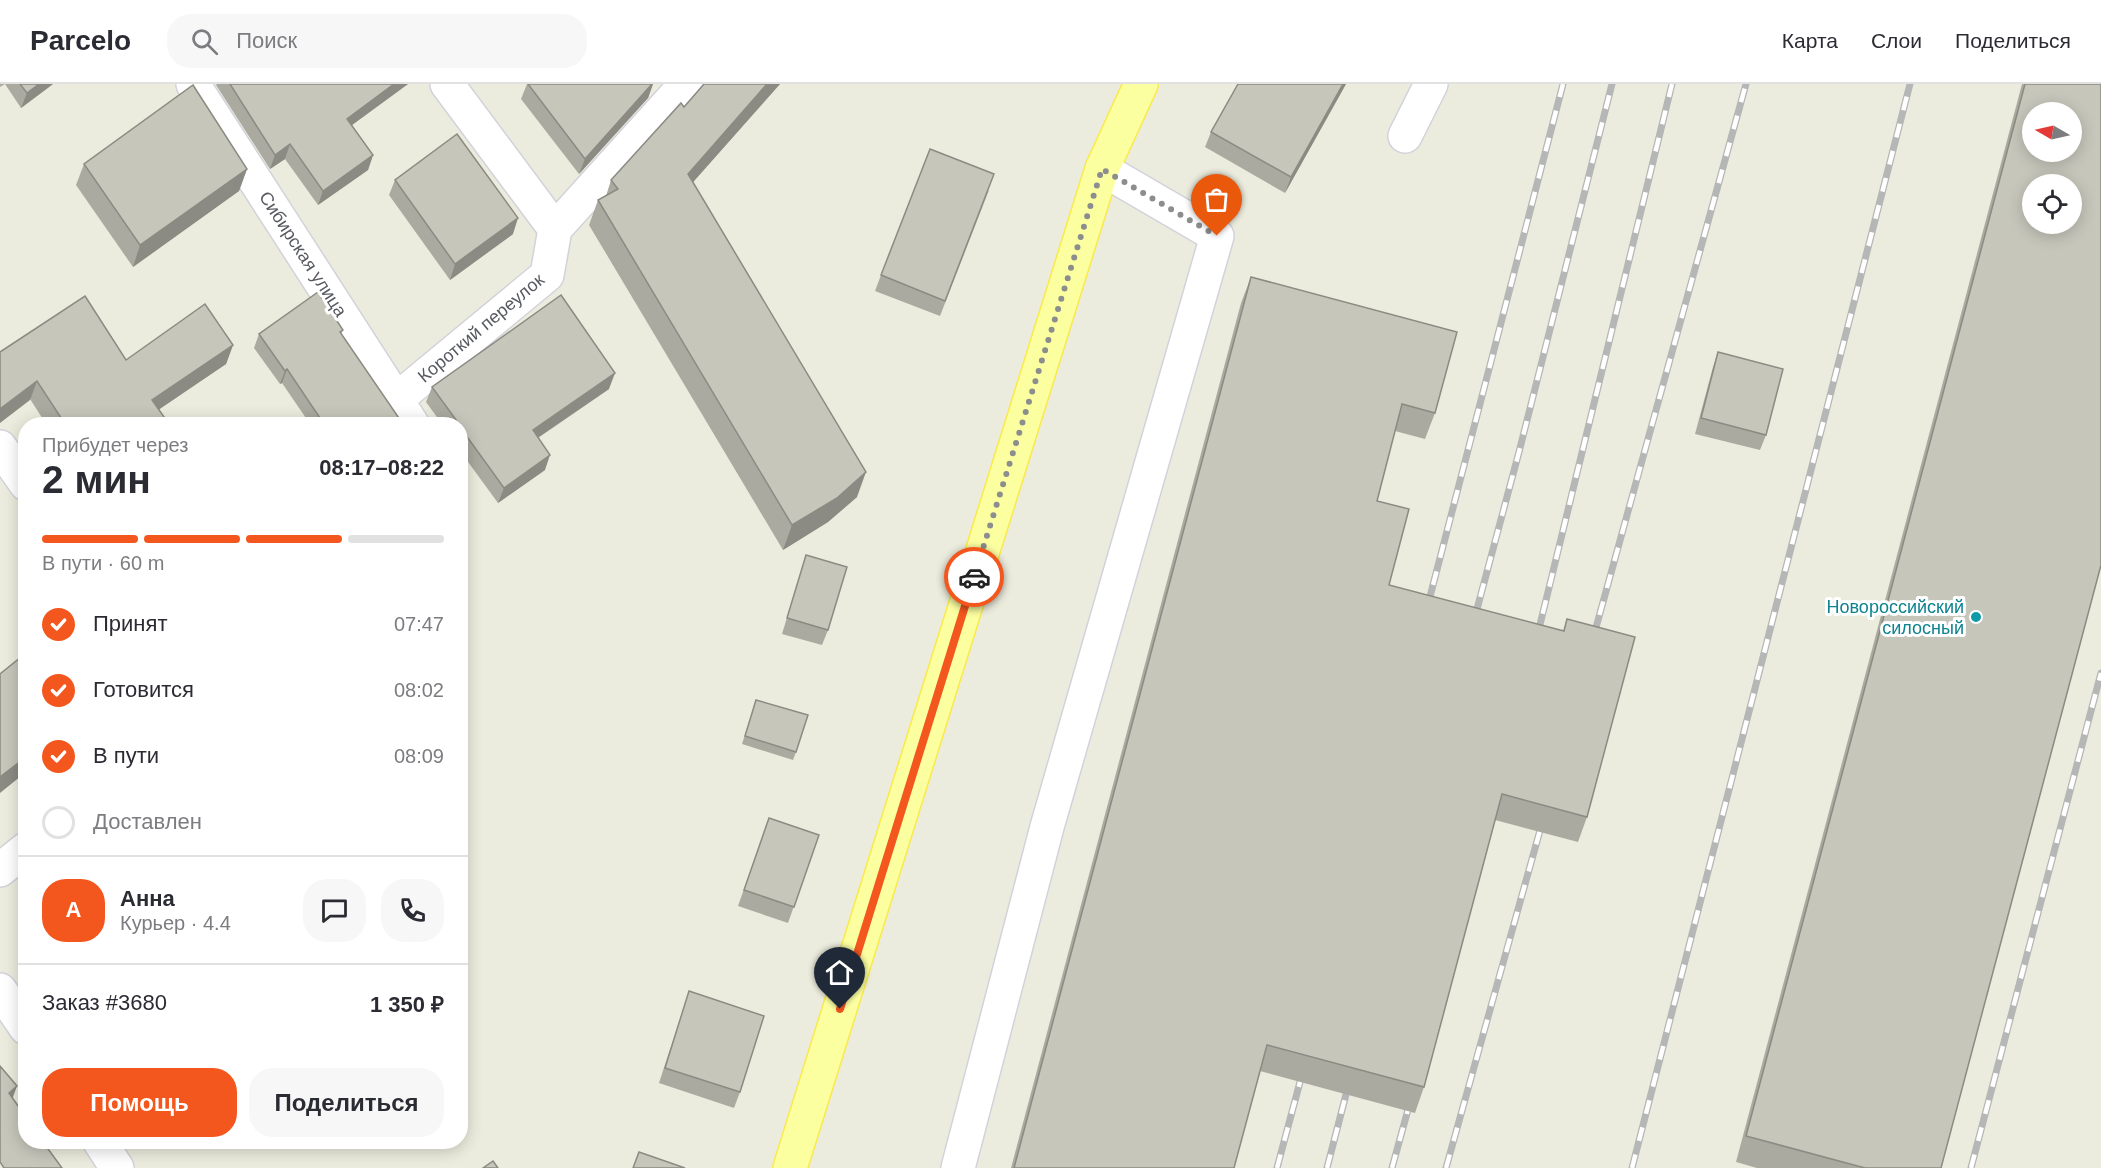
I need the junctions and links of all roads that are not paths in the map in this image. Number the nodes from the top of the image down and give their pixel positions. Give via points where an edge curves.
1 (193, 84) edge
2 (447, 84) edge
3 (686, 84) edge
4 (1141, 84) edge
5 (1431, 84) edge
6 (1405, 136) dead end
7 (1102, 169) junction
8 (555, 229) junction
9 (404, 412) edge
10 (0, 447) edge
11 (18, 473) edge
12 (18, 855) edge
13 (0, 870) edge
14 (0, 990) edge
15 (18, 1017) edge
16 (105, 1149) edge
17 (117, 1168) edge
18 (790, 1168) edge
19 (958, 1168) edge

1 - 9 street, Сибирская улица
2 - 8 street
3 - 8 street
4 - 7 main road
5 - 6 street
7 - 18 main road
7 - 19 street via 1217,236 1047,827
8 - 9 street, Короткий переулок via 547,275
10 - 11 street
12 - 13 street
14 - 15 street
16 - 17 street

